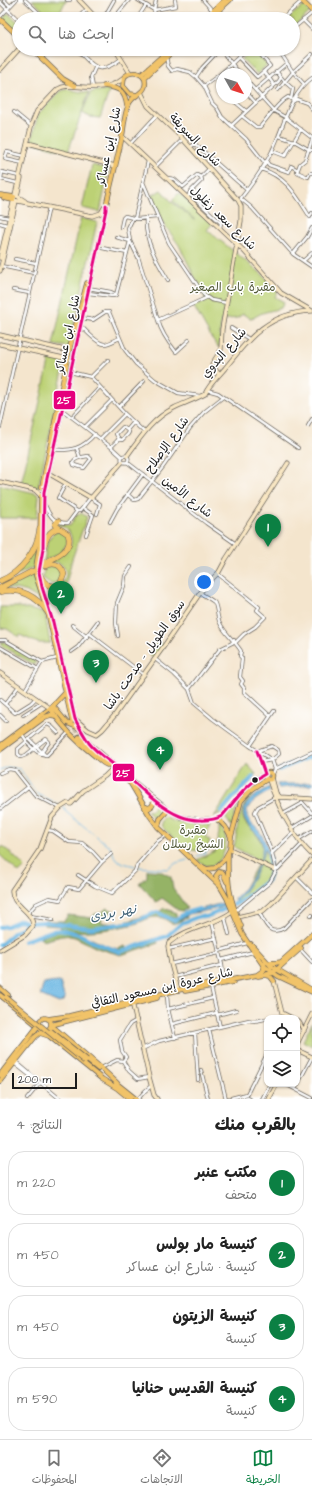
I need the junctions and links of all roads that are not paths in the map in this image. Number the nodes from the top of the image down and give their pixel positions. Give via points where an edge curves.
1 (4, 0) edge
2 (16, 0) edge
3 (25, 0) edge
4 (79, 0) edge
5 (114, 0) edge
6 (129, 0) edge
7 (138, 0) edge
8 (156, 0) edge
9 (175, 0) edge
10 (203, 0) edge
11 (225, 0) edge
12 (230, 0) edge
13 (302, 0) edge
14 (0, 3) edge
15 (146, 5) junction
16 (10, 6) junction
17 (88, 8) junction
18 (7, 9) junction
19 (154, 10) junction
20 (38, 12) edge
21 (84, 12) edge
22 (91, 12) edge
23 (107, 12) edge
24 (119, 12) edge
25 (142, 12) edge
26 (214, 12) junction
27 (291, 12) edge
28 (312, 12) edge
29 (12, 14) edge
30 (0, 18) edge
31 (303, 20) junction
32 (300, 22) edge
33 (12, 29) edge
34 (312, 29) edge
35 (312, 54) edge
36 (13, 56) edge
37 (83, 56) edge
38 (119, 56) edge
39 (164, 56) joint
40 (213, 56) edge
41 (226, 56) edge
42 (262, 56) edge
43 (282, 56) edge
44 (238, 57) joint
45 (41, 58) edge
46 (121, 60) junction
47 (231, 63) junction
48 (286, 63) junction
49 (95, 68) junction
50 (235, 68) edge
51 (0, 70) edge
52 (264, 71) junction
53 (276, 71) junction
54 (130, 72) junction
55 (293, 72) junction
56 (142, 76) junction
57 (196, 77) junction
58 (281, 77) junction
59 (124, 78) junction
60 (269, 78) junction
61 (312, 78) edge
62 (285, 82) junction
63 (304, 84) junction
64 (274, 85) junction
65 (75, 86) junction
66 (104, 86) junction
67 (204, 86) junction
68 (93, 87) junction
69 (252, 87) edge
70 (255, 90) junction
71 (278, 90) dead end
72 (141, 92) junction
73 (137, 95) junction
74 (261, 97) junction
75 (252, 99) edge
76 (291, 99) junction
77 (294, 101) junction
78 (256, 103) junction
79 (237, 104) edge
80 (127, 108) junction
81 (312, 108) edge
82 (274, 111) junction
83 (14, 112) dead end
84 (246, 112) junction
85 (156, 115) junction
86 (242, 116) junction
87 (285, 116) junction
88 (232, 125) junction
89 (31, 126) junction
90 (301, 129) junction
91 (122, 136) junction
92 (279, 136) junction
93 (183, 139) junction
94 (312, 139) edge
95 (294, 141) junction
96 (28, 143) junction
97 (130, 144) junction
98 (190, 147) junction
99 (308, 149) junction
100 (312, 150) edge
101 (272, 151) junction
102 (25, 156) junction
103 (148, 161) junction
104 (266, 162) junction
105 (23, 163) junction
106 (115, 166) junction
107 (155, 167) junction
108 (209, 169) junction
109 (261, 169) junction
110 (298, 170) junction
111 (21, 171) junction
112 (312, 173) edge
113 (19, 176) junction
114 (201, 177) junction
115 (167, 178) junction
116 (143, 182) junction
117 (17, 183) junction
118 (247, 190) junction
119 (140, 194) junction
120 (148, 194) junction
121 (0, 196) edge
122 (189, 196) junction
123 (14, 199) junction
124 (240, 199) junction
125 (28, 202) junction
126 (106, 205) junction
127 (49, 207) junction
128 (312, 213) edge
129 (0, 216) edge
130 (157, 217) junction
131 (9, 218) junction
132 (134, 218) junction
133 (146, 218) junction
134 (0, 223) edge
135 (8, 225) junction
136 (121, 227) dead end
137 (312, 228) edge
138 (116, 237) dead end
139 (2, 238) edge
140 (130, 241) junction
141 (1, 245) edge
142 (237, 245) junction
143 (102, 248) dead end
144 (127, 253) junction
145 (312, 253) edge
146 (293, 254) junction
147 (0, 258) edge
148 (15, 259) dead end
149 (303, 261) junction
150 (36, 263) junction
151 (1, 266) junction
152 (312, 267) edge
153 (0, 271) edge
154 (34, 273) junction
155 (168, 280) dead end
156 (13, 290) dead end
157 (88, 290) junction
158 (29, 293) junction
159 (114, 295) junction
160 (206, 298) junction
161 (227, 304) junction
162 (312, 311) edge
163 (82, 318) junction
164 (158, 320) junction
165 (80, 325) junction
166 (231, 328) dead end
167 (0, 335) edge
168 (120, 338) junction
169 (248, 339) junction
170 (19, 340) junction
171 (190, 340) dead end
172 (0, 344) edge
173 (17, 348) junction
174 (69, 351) junction
175 (68, 359) junction
176 (108, 360) dead end
177 (70, 372) junction
178 (219, 375) junction
179 (91, 377) junction
180 (144, 381) dead end
181 (100, 387) junction
182 (207, 390) junction
183 (200, 396) junction
184 (223, 397) junction
185 (112, 400) junction
186 (119, 407) junction
187 (60, 409) junction
188 (124, 414) junction
189 (72, 416) junction
190 (312, 419) edge
191 (133, 423) junction
192 (308, 426) dead end
193 (0, 427) edge
194 (85, 427) junction
195 (127, 430) junction
196 (144, 432) junction
197 (94, 434) junction
198 (100, 438) junction
199 (119, 439) junction
200 (111, 447) junction
201 (298, 448) dead end
202 (53, 449) junction
203 (77, 449) junction
204 (127, 456) junction
205 (80, 457) junction
206 (122, 459) junction
207 (127, 462) junction
208 (288, 463) dead end
209 (48, 473) junction
210 (143, 474) junction
211 (152, 481) junction
212 (0, 482) edge
213 (66, 483) junction
214 (42, 487) joint
215 (35, 490) junction
216 (128, 494) junction
217 (41, 496) joint
218 (91, 498) junction
219 (44, 502) junction
220 (83, 508) junction
221 (77, 511) junction
222 (97, 514) dead end
223 (58, 521) junction
224 (110, 522) dead end
225 (40, 528) junction
226 (59, 528) junction
227 (86, 535) dead end
228 (236, 544) junction
229 (44, 549) junction
230 (131, 567) dead end
231 (34, 570) dead end
232 (40, 572) junction
233 (218, 574) junction
234 (0, 581) edge
235 (0, 586) edge
236 (0, 592) edge
237 (200, 593) junction
238 (48, 613) junction
239 (98, 621) dead end
240 (72, 625) dead end
241 (89, 633) junction
242 (87, 636) junction
243 (118, 636) dead end
244 (0, 640) edge
245 (235, 641) junction
246 (0, 647) edge
247 (71, 652) dead end
248 (57, 658) junction
249 (155, 659) junction
250 (42, 662) junction
251 (38, 669) junction
252 (0, 673) edge
253 (144, 675) junction
254 (19, 686) junction
255 (189, 689) junction
256 (26, 691) junction
257 (66, 692) junction
258 (36, 698) junction
259 (0, 700) edge
260 (43, 702) junction
261 (5, 704) junction
262 (52, 707) junction
263 (274, 711) dead end
264 (23, 715) dead end
265 (0, 716) edge
266 (56, 716) junction
267 (270, 716) junction
268 (74, 720) junction
269 (6, 721) dead end
270 (78, 728) junction
271 (88, 730) junction
272 (58, 733) dead end
273 (22, 734) junction
274 (69, 735) junction
275 (79, 737) tunnel mouth
276 (27, 740) junction
277 (0, 746) edge
278 (250, 746) junction
279 (35, 748) junction
280 (0, 750) edge
281 (257, 751) junction
282 (42, 752) junction
283 (312, 752) edge
284 (45, 755) junction
285 (272, 760) junction
286 (262, 762) junction
287 (112, 767) junction
288 (275, 769) junction
289 (0, 774) edge
290 (269, 778) junction
291 (28, 787) junction
292 (280, 797) junction
293 (153, 798) junction
294 (274, 798) junction
295 (300, 798) junction
296 (312, 800) edge
297 (303, 803) junction
298 (144, 806) junction
299 (0, 808) edge
300 (60, 808) junction
301 (168, 810) junction
302 (312, 813) edge
303 (283, 814) junction
304 (312, 816) edge
305 (216, 819) junction
306 (158, 827) junction
307 (47, 830) junction
308 (293, 830) junction
309 (312, 831) edge
310 (167, 835) junction
311 (231, 837) junction
312 (299, 839) junction
313 (302, 844) junction
314 (229, 851) junction
315 (272, 853) junction
316 (111, 854) dead end
317 (312, 855) edge
318 (312, 860) edge
319 (102, 862) junction
320 (198, 864) junction
321 (274, 870) junction
322 (78, 875) dead end
323 (296, 876) junction
324 (86, 880) junction
325 (228, 884) junction
326 (220, 886) junction
327 (312, 893) edge
328 (312, 899) edge
329 (234, 912) junction
330 (259, 912) junction
331 (30, 916) junction
332 (237, 917) junction
333 (225, 918) junction
334 (53, 920) dead end
335 (212, 922) junction
336 (228, 934) dead end
337 (312, 934) edge
338 (216, 938) junction
339 (312, 938) edge
340 (247, 943) junction
341 (168, 949) junction
342 (300, 949) junction
343 (0, 950) edge
344 (219, 952) junction
345 (253, 952) junction
346 (221, 960) junction
347 (312, 962) edge
348 (171, 964) junction
349 (265, 964) junction
350 (282, 964) junction
351 (222, 965) junction
352 (275, 972) junction
353 (265, 974) junction
354 (285, 975) junction
355 (174, 977) junction
356 (224, 981) junction
357 (274, 982) junction
358 (211, 987) junction
359 (0, 988) edge
360 (178, 990) junction
361 (312, 990) edge
362 (0, 992) edge
363 (167, 995) junction
364 (0, 996) edge
365 (7, 996) junction
366 (213, 998) junction
367 (132, 1003) junction
368 (168, 1009) junction
369 (236, 1010) dead end
370 (217, 1014) junction
371 (286, 1015) edge
372 (312, 1017) edge
373 (48, 1019) junction
374 (137, 1020) junction
375 (264, 1020) edge
376 (58, 1023) junction
377 (172, 1024) junction
378 (300, 1024) edge
379 (51, 1025) junction
380 (38, 1026) junction
381 (220, 1027) junction
382 (209, 1029) junction
383 (58, 1030) junction
384 (45, 1031) junction
385 (304, 1031) junction
386 (40, 1033) junction
387 (195, 1033) junction
388 (175, 1038) junction
389 (300, 1038) edge
390 (142, 1050) junction
391 (299, 1051) edge
392 (312, 1057) edge
393 (264, 1060) edge
394 (86, 1061) junction
395 (123, 1061) junction
396 (15, 1063) junction
397 (101, 1068) junction
398 (201, 1070) dead end
399 (0, 1075) edge
400 (149, 1077) junction
401 (198, 1080) dead end
402 (0, 1081) edge
403 (40, 1083) junction
404 (117, 1083) junction
405 (151, 1086) junction
406 (268, 1087) edge
407 (275, 1087) edge
408 (291, 1087) edge
409 (295, 1089) junction
410 (120, 1090) junction
411 (242, 1095) junction
412 (312, 1098) edge
413 (27, 1099) edge
414 (60, 1099) edge
415 (130, 1099) edge
416 (137, 1099) edge
417 (157, 1099) edge
418 (208, 1099) edge
419 (227, 1099) edge
420 (250, 1099) edge
421 (262, 1099) edge
422 (269, 1099) edge

1 - 14 street
1 - 16 street
2 - 16 street
3 - 20 street
4 - 17 street
5 - 23 street
6 - 24 street
7 - 15 street
8 - 19 street
9 - 19 street via 176,6
10 - 26 street
11 - 26 main road
12 - 26 main road
13 - 27 street
13 - 28 main road
14 - 18 street
15 - 19 street
15 - 25 street
16 - 18 street
17 - 21 street
17 - 22 street
18 - 29 street
18 - 30 street
28 - 31 street
30 - 33 main road
31 - 32 street
31 - 34 street
35 - 55 street
36 - 51 street
37 - 49 street
38 - 46 street
39 - 56 main road
39 - 57 street via 172,71 178,69 190,72
40 - 57 street
41 - 47 street
42 - 52 street via 270,66
43 - 48 street
44 - 47 street
44 - 52 street via 257,77
45 - 65 main road via 63,79
46 - 49 street via 103,69
46 - 54 street
47 - 50 street
47 - 67 street
48 - 53 street
48 - 55 street
49 - 68 street via 91,78
52 - 60 street
53 - 58 street
53 - 60 street
54 - 56 main road
54 - 59 main road
55 - 62 street
55 - 63 street
56 - 72 main road via 145,85
57 - 67 street
58 - 62 street
58 - 64 street
59 - 66 street
59 - 73 main road via 122,82 125,90
60 - 64 street
60 - 70 street
61 - 63 street
62 - 71 street
62 - 76 street via 294,89
63 - 77 street
64 - 74 street
65 - 68 street
65 - 89 street via 58,89 37,110
66 - 68 street
66 - 80 main road via 122,91
67 - 88 street via 222,117
69 - 70 street
70 - 74 street
72 - 73 main road
72 - 85 street, شارع السويقة
73 - 80 main road, شارع إبن عساكر via 130,99
74 - 78 street
74 - 82 street
75 - 78 street
76 - 77 street
76 - 82 street via 285,98
77 - 81 street via 296,99 307,103
77 - 87 street
78 - 84 street
79 - 84 street
80 - 91 main road, شارع إبن عساكر
82 - 86 street via 260,127 256,127
82 - 87 street
83 - 89 street
84 - 86 street
85 - 93 street, شارع السويقة
85 - 97 street
86 - 88 street
87 - 90 street
87 - 92 street
88 - 104 street
89 - 96 street
90 - 94 street
90 - 95 street
91 - 97 street, شارع سعد زغلول
91 - 106 main road, شارع إبن عساكر
92 - 95 street
92 - 101 street
93 - 98 street, شارع السويقة
93 - 107 street
94 - 99 street
95 - 99 street
95 - 101 street via 285,156
96 - 102 street
96 - 106 street
97 - 103 street, شارع سعد زغلول
98 - 108 street, شارع السويقة
98 - 118 street via 195,144
99 - 100 street
99 - 110 street via 305,160
101 - 104 street
102 - 105 street
102 - 105 street via 6,152 5,159
103 - 107 street, شارع سعد زغلول
103 - 116 street
104 - 109 street
104 - 110 street via 289,172 291,166
105 - 111 street
106 - 126 main road, شارع إبن عساكر
107 - 115 street, شارع سعد زغلول
108 - 114 street
108 - 124 street, شارع السويقة
109 - 118 street
109 - 128 street via 287,183 310,217
110 - 112 street via 297,172 308,177 310,172
111 - 113 street
111 - 125 street via 18,196
113 - 117 street
113 - 117 street via 2,172 1,179
114 - 115 street via 197,174 183,187 174,179
114 - 122 street via 202,180
115 - 122 street, شارع سعد زغلول
116 - 119 street
116 - 120 street
117 - 123 street
118 - 124 street
119 - 120 street
119 - 132 street
120 - 130 street
121 - 123 main road
122 - 142 street, شارع سعد زغلول
123 - 125 street
123 - 131 street
123 - 151 street
124 - 142 street via 242,216
124 - 146 street
125 - 127 street
126 - 127 street via 101,213 92,216
126 - 157 main road, شارع ابن عساكر
126 - 174 main road, شارع ابن عساكر
127 - 150 street
129 - 131 street
130 - 133 street
130 - 160 street via 171,247
131 - 135 street
132 - 133 street
132 - 136 street via 124,216
132 - 140 street via 128,228
133 - 155 street via 146,230 156,261
134 - 135 street
135 - 139 street
137 - 146 street
138 - 140 street
139 - 141 street
140 - 144 street
140 - 164 street via 138,257
141 - 147 street
142 - 161 street
142 - 162 street, شارع سعد زغلول via 281,293
143 - 144 street
144 - 159 street
145 - 149 street
146 - 149 street
148 - 150 street
149 - 152 street
150 - 154 street
151 - 153 street
151 - 154 street
154 - 158 street
156 - 158 street
157 - 159 street
157 - 159 street via 111,292
157 - 163 main road, شارع ابن عساكر
158 - 170 street
160 - 161 street
160 - 164 street
161 - 178 street via 221,350 212,364
162 - 169 street, شارع البدوي via 298,312 273,320
163 - 165 main road, شارع ابن عساكر
163 - 168 street via 93,320 109,312
164 - 171 street via 165,338 176,352
165 - 168 street via 101,343 110,343
165 - 177 main road, شارع ابن عساكر
166 - 169 street
167 - 170 street
168 - 183 street via 130,358 155,380 178,393
169 - 178 street, شارع البدوي
170 - 173 street
170 - 174 street
172 - 173 street
173 - 175 street
173 - 193 street
174 - 175 main road, شارع ابن عساكر
175 - 187 main road, شارع ابن عساكر
176 - 179 street
177 - 179 street
177 - 187 main road, شارع ابن عساكر
178 - 182 street, شارع البدوي
179 - 181 street
180 - 186 street
181 - 185 street
181 - 189 street
182 - 183 street, شارع البدوي
182 - 184 street
183 - 196 street, شارع البدوي via 173,408
184 - 201 street
184 - 211 street, شارع الإصلاح via 204,412 190,428
185 - 186 street
185 - 194 street
186 - 188 street
187 - 189 street
187 - 202 main road, شارع ابن عساكر
187 - 214 main road, شارع ابن عساكر
188 - 191 street
188 - 198 street
189 - 194 street
190 - 192 street
191 - 195 street
191 - 196 street
194 - 197 street
195 - 199 street via 128,434 122,440
195 - 199 street via 123,427 116,434
196 - 204 street, شارع البدوي
197 - 198 street
197 - 203 street via 88,442
198 - 200 street
199 - 200 street
200 - 206 street
202 - 203 street
202 - 209 main road, شارع ابن عساكر
203 - 205 street
204 - 206 street
204 - 207 street
205 - 205 street via 90,458 84,468 73,464 73,461
206 - 207 street via 124,463
206 - 218 street
207 - 210 street, شارع الأمين
208 - 228 street, سوق الطويل - مدحت باشا
209 - 213 street
209 - 219 main road, شارع ابن عساكر
210 - 211 street, شارع الأمين
210 - 216 street
211 - 216 street, شارع الإصلاح via 137,500
211 - 228 street, شارع الأمين
212 - 215 street
213 - 218 street
213 - 221 street via 58,498
214 - 215 street
215 - 217 street
216 - 224 street
217 - 225 main road, شارع ابن عساكر
218 - 220 street
218 - 222 street via 100,504
219 - 223 street via 50,517
219 - 229 main road, شارع ابن عساكر
220 - 221 street
220 - 227 street via 93,515
221 - 223 street via 68,523
223 - 226 highway via 56,525
225 - 234 highway via 38,541 29,557 18,570
225 - 238 main road, شارع ابن عساكر via 36,576
226 - 229 highway via 48,534
226 - 232 highway via 68,534 68,546 44,564 59,565 64,574 61,582 56,586 48,585
228 - 233 street, سوق الطويل - مدحت باشا
229 - 232 main road, شارع ابن عساكر
230 - 243 street via 124,576 124,586 117,603
231 - 235 highway
232 - 268 main road, شارع ابن عساكر
233 - 237 street, سوق الطويل - مدحت باشا
233 - 245 street via 259,607 257,610 265,618
236 - 238 highway via 11,590 26,593 42,604
237 - 245 street via 214,603 220,623
237 - 249 street, سوق الطويل - مدحت باشا
238 - 248 main road, شارع ابن عساكر
239 - 241 street
240 - 242 street
241 - 242 street
241 - 253 street
242 - 247 street
244 - 250 street via 5,640
245 - 255 street via 220,649
245 - 267 street via 241,651 240,677 244,692
246 - 251 street
248 - 250 street
248 - 257 main road, شارع ابن عساكر
249 - 253 street, سوق الطويل - مدحت باشا
249 - 255 street
250 - 251 street
251 - 256 street
252 - 254 street
253 - 271 street, سوق الطويل - مدحت باشا via 98,733
254 - 256 street
254 - 261 street
255 - 278 street via 194,703
256 - 258 street
256 - 262 street
257 - 262 main road
257 - 268 main road, شارع ابن عساكر
258 - 260 street
258 - 261 street via 15,713
259 - 261 street
260 - 262 street
260 - 264 street
262 - 266 main road
262 - 270 main road via 65,721
262 - 277 main road
263 - 267 street
265 - 269 street
266 - 273 main road via 45,717
266 - 274 main road
267 - 278 street
268 - 270 main road, شارع ابن عساكر
268 - 271 street
270 - 271 street
270 - 274 main road via 72,730
270 - 293 main road, شارع ابن عساكر via 90,744
272 - 276 street via 47,724
273 - 276 street
273 - 280 main road
274 - 284 street
274 - 287 main road via 104,764
275 - 287 main road
276 - 279 street
276 - 279 street via 18,749 19,755 23,757
278 - 281 street
279 - 282 street
279 - 282 street via 44,739 47,740 48,744
279 - 284 street via 40,754
281 - 285 street
281 - 285 street via 272,746 279,754
281 - 286 street
282 - 284 street
283 - 288 street
285 - 286 street
285 - 288 street
286 - 290 street via 262,769
287 - 298 main road via 131,784
287 - 300 street via 71,804
288 - 290 street
289 - 291 street via 9,769 15,770
290 - 292 street
290 - 294 street
290 - 305 main road via 252,783 222,816
290 - 311 main road via 250,790 241,801
291 - 299 street
291 - 300 street via 38,797
292 - 294 street
292 - 295 street
293 - 298 main road via 152,806
293 - 301 main road, شارع ابن عساكر
294 - 303 street
294 - 315 street via 255,810
295 - 296 street
295 - 297 street
297 - 302 street
297 - 303 street
298 - 306 main road
300 - 307 street via 52,817
301 - 305 main road, شارع ابن عساكر via 187,818
301 - 306 main road via 160,819
303 - 308 street
304 - 308 street
305 - 311 main road via 227,828
306 - 310 main road
307 - 319 street via 53,831 68,842 82,843
307 - 331 street via 40,849 12,890 13,898
308 - 312 street
308 - 315 street
309 - 312 street
310 - 320 main road
310 - 324 street via 158,841 137,865 135,871 112,893
311 - 314 main road
312 - 313 street
313 - 317 street
313 - 321 street
314 - 320 main road via 215,868 207,869
314 - 321 street
314 - 325 main road
315 - 321 street
316 - 319 street
318 - 323 street
319 - 324 street
320 - 326 main road
321 - 329 street via 270,882
322 - 324 street
323 - 327 street
323 - 330 street via 272,903
324 - 331 street via 79,889 68,887 60,900 47,898 36,904
325 - 326 main road via 220,872 216,876
325 - 329 main road
326 - 329 main road
328 - 330 street via 284,928 274,932
329 - 332 main road
329 - 333 street
329 - 340 main road
330 - 332 street
331 - 334 street
331 - 343 street via 33,923 26,934
332 - 349 main road
333 - 335 street
333 - 336 street
335 - 338 street
335 - 341 street via 171,941
337 - 350 main road
338 - 341 street
338 - 344 street
339 - 342 main road
340 - 344 street
340 - 345 main road
341 - 348 street
342 - 347 street
342 - 350 main road
344 - 346 street
344 - 348 street
345 - 346 street
345 - 349 main road
346 - 351 street
348 - 355 street
349 - 350 main road
349 - 352 main road
349 - 356 main road, شارع عروة إبن مسعود الثقافي via 264,970 257,975
350 - 352 main road
350 - 354 main road
351 - 355 street
351 - 356 street
352 - 353 main road, شارع عروة إبن مسعود الثقافي
352 - 354 main road
352 - 357 main road
352 - 361 main road
353 - 357 main road
353 - 358 main road, شارع عروة إبن مسعود الثقافي
354 - 361 main road
355 - 360 street
356 - 360 main road, شارع عروة إبن مسعود الثقافي
357 - 371 street via 282,1013
358 - 363 main road, شارع عروة إبن مسعود الثقافي
358 - 366 street
359 - 365 main road
360 - 367 main road, شارع عروة إبن مسعود الثقافي
362 - 365 main road
363 - 367 main road, شارع عروة إبن مسعود الثقافي
363 - 368 street
364 - 380 main road
365 - 394 main road, bridge
366 - 368 street
366 - 370 street
367 - 373 main road, شارع عروة إبن مسعود الثقافي
367 - 374 street
367 - 376 main road, شارع عروة إبن مسعود الثقافي
368 - 377 street
369 - 370 street
370 - 377 street
370 - 381 street
372 - 385 street
373 - 379 main road
373 - 380 main road via 41,1019
374 - 390 street
374 - 395 street via 130,1024 120,1040 126,1057
375 - 381 street via 252,1022 249,1020
376 - 379 main road, شارع عروة إبن مسعود الثقافي
376 - 383 main road
377 - 388 street
378 - 385 street
379 - 383 main road
379 - 384 main road
380 - 384 main road
380 - 399 main road
381 - 382 street
382 - 387 street
382 - 419 street
383 - 397 main road
384 - 386 main road
385 - 389 street
386 - 396 main road
386 - 410 main road via 49,1036 102,1079
387 - 388 street
387 - 401 street
388 - 390 street via 159,1041
390 - 400 street
391 - 392 street
392 - 409 street
393 - 411 street via 247,1094
394 - 404 main road
394 - 410 main road
395 - 397 street via 117,1060
395 - 400 street via 138,1079
396 - 402 main road
396 - 403 street
397 - 404 main road
398 - 418 street
400 - 405 street
403 - 413 street
403 - 414 street
404 - 416 main road
405 - 416 street
405 - 417 street
406 - 421 street
407 - 422 street
408 - 409 street
409 - 412 street
410 - 415 main road
411 - 419 street
411 - 420 street

